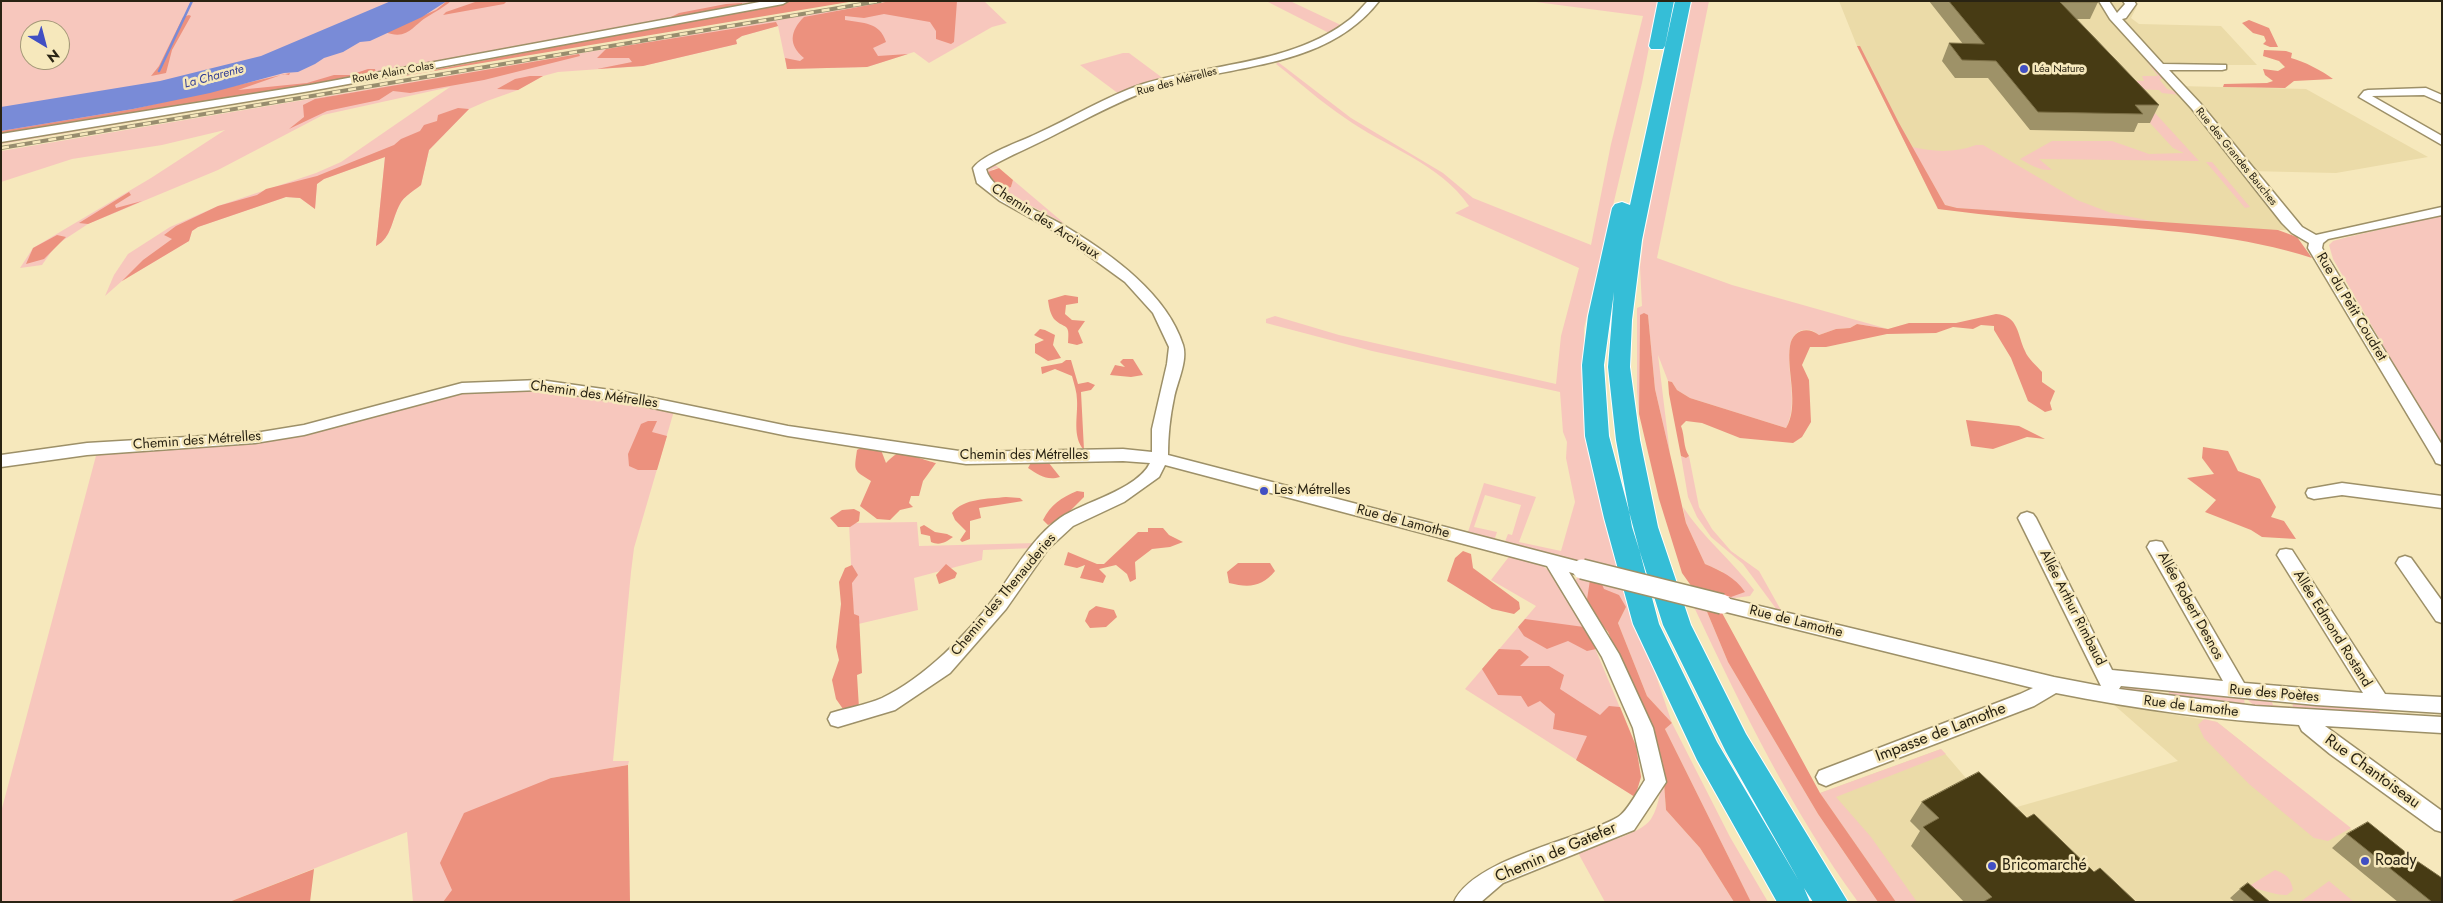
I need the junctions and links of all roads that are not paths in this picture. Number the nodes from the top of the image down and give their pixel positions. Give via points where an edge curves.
1 (783, 1) edge
2 (1374, 1) edge
3 (1666, 1) edge
4 (1683, 1) edge
5 (2104, 1) edge
6 (2128, 1) edge
7 (2114, 17) junction
8 (2160, 67) junction
9 (2222, 67) dead end
10 (2442, 100) edge
11 (1, 138) edge
12 (2442, 141) edge
13 (979, 168) joint
14 (2442, 211) edge
15 (2316, 241) junction
16 (1160, 458) junction
17 (2442, 459) edge
18 (1, 461) edge
19 (2314, 493) dead end
20 (2442, 502) edge
21 (2027, 518) dead end
22 (2156, 547) dead end
23 (2286, 555) dead end
24 (1553, 561) junction
25 (2404, 563) dead end
26 (2442, 616) edge
27 (2107, 677) junction
28 (2054, 685) junction
29 (2238, 691) junction
30 (2116, 697) junction
31 (2379, 702) junction
32 (2442, 705) edge
33 (838, 718) dead end
34 (2305, 718) junction
35 (2442, 725) edge
36 (1826, 777) dead end
37 (2442, 823) edge
38 (1465, 902) edge
39 (1794, 902) edge
40 (1832, 902) edge

1 - 11 street, Route Alain Colas via 320,87
2 - 13 street, Rue des Métrelles via 1333,35 1305,48 1147,87
3 - 39 highway via 1599,316 1593,365 1597,436 1646,624 1707,751
4 - 40 highway via 1632,240 1621,320 1619,367 1628,440 1645,527 1676,625 1736,743 1814,878
5 - 7 street, Rue des Grandes Bauches
6 - 7 street via 2131,4 2122,16
7 - 8 street, Rue des Grandes Bauches
8 - 9 street
8 - 15 street, Rue des Grandes Bauches via 2196,106 2287,220
10 - 12 street via 2426,91 2414,90 2368,93 2365,97
13 - 16 street, Chemin des Arcivaux via 982,180 1005,198 1064,231 1130,279 1160,312 1176,347 1160,429
14 - 15 street, Rue du Petit Coudret via 2335,233
15 - 17 street, Rue du Petit Coudret via 2315,248
16 - 18 street, Chemin des Métrelles via 1124,455 966,458 788,431 624,397 540,385 462,388 304,430 255,438 87,448
16 - 24 street, Rue de Lamothe
16 - 33 street, Chemin des Thenauderies via 1153,473 1118,498 1067,522 1042,544 1000,604 943,668 888,704
19 - 20 street via 2342,489
21 - 27 street, Allée Arthur Rimbaud
22 - 29 street, Allée Robert Desnos
23 - 31 street, Allée Edmond Rostand
24 - 28 street, Rue de Lamothe, bridge
24 - 38 street, Chemin de Gatefer via 1610,654 1643,728 1656,782 1626,823 1495,876
25 - 26 street
27 - 29 street, Rue des Poètes
27 - 30 street, Allée Arthur Rimbaud
28 - 30 street, Rue de Lamothe
28 - 36 street, Impasse de Lamothe via 2027,700
29 - 31 street, Rue des Poètes
30 - 34 street, Rue de Lamothe
31 - 32 street, Rue des Poètes
34 - 35 street, Rue de Lamothe
34 - 37 street, Rue Chantoiseau via 2337,748

